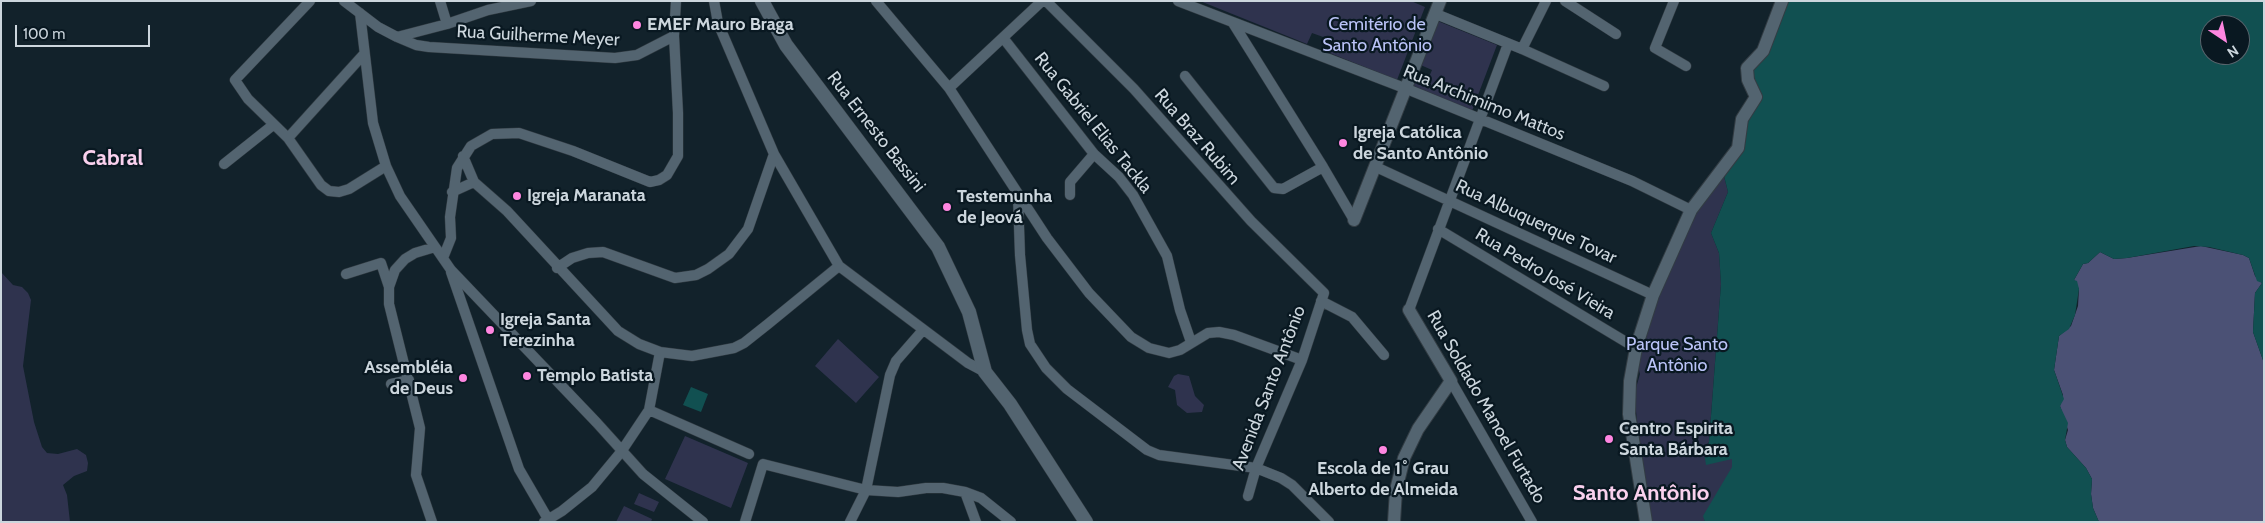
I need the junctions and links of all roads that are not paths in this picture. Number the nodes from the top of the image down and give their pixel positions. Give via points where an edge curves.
1 (310, 1) edge
2 (440, 1) edge
3 (531, 1) edge
4 (676, 1) edge
5 (714, 1) edge
6 (762, 1) edge
7 (876, 1) edge
8 (1042, 1) edge
9 (1046, 1) edge
10 (1178, 1) edge
11 (1440, 1) edge
12 (1546, 1) edge
13 (1565, 1) edge
14 (1674, 1) edge
15 (1782, 1) edge
16 (344, 2) edge
17 (487, 6) edge
18 (360, 13) junction
19 (1436, 14) junction
20 (1233, 23) junction
21 (447, 24) junction
22 (1616, 34) dead end
23 (674, 36) junction
24 (397, 37) junction
25 (1004, 39) junction
26 (1508, 44) junction
27 (1522, 49) junction
28 (364, 54) junction
29 (1686, 66) dead end
30 (1186, 76) dead end
31 (1604, 86) dead end
32 (949, 88) junction
33 (1407, 89) junction
34 (1480, 120) junction
35 (273, 126) junction
36 (288, 138) junction
37 (774, 154) junction
38 (1094, 154) junction
39 (463, 156) junction
40 (224, 164) dead end
41 (386, 166) junction
42 (1323, 167) junction
43 (1376, 167) junction
44 (474, 182) junction
45 (452, 192) junction
46 (1070, 195) dead end
47 (1018, 196) junction
48 (1449, 199) junction
49 (1690, 210) junction
50 (1354, 220) joint
51 (1438, 229) junction
52 (435, 247) junction
53 (443, 258) junction
54 (839, 266) junction
55 (557, 268) junction
56 (451, 270) junction
57 (346, 274) dead end
58 (389, 287) junction
59 (1654, 295) junction
60 (1323, 297) junction
61 (1408, 310) joint
62 (923, 330) junction
63 (1191, 342) junction
64 (1636, 348) junction
65 (660, 352) junction
66 (1384, 355) dead end
67 (1302, 360) junction
68 (986, 372) junction
69 (409, 380) junction
70 (1451, 381) junction
71 (391, 384) dead end
72 (649, 410) junction
73 (621, 452) junction
74 (750, 454) dead end
75 (1256, 468) junction
76 (866, 490) junction
77 (965, 492) junction
78 (1248, 496) dead end
79 (546, 520) edge
80 (432, 522) edge
81 (702, 522) edge
82 (745, 522) edge
83 (850, 522) edge
84 (976, 522) edge
85 (1011, 522) edge
86 (1086, 522) edge
87 (1328, 522) edge
88 (1394, 522) edge
89 (1532, 522) edge
90 (1646, 522) edge

1 - 35 street via 235,80
2 - 21 street
3 - 17 street
4 - 23 street
5 - 37 street via 718,23
6 - 68 main road, Rua Ernesto Bassini via 786,45 938,246 969,312
7 - 32 street
8 - 25 street
9 - 60 street, Rua Braz Rubim via 1134,89
10 - 20 street, Rua Archimimo Mattos
11 - 19 street
12 - 27 street
13 - 22 street
14 - 29 street via 1655,48
15 - 49 street via 1767,44 1747,68 1748,80 1756,97 1742,118 1738,148
16 - 18 street, Rua Guilherme Meyer
17 - 21 street
18 - 24 street, Rua Guilherme Meyer
18 - 28 street
19 - 26 street
19 - 33 street
20 - 33 street, Rua Archimimo Mattos
20 - 42 street
21 - 24 street
23 - 24 street, Rua Guilherme Meyer via 637,55 615,58 429,47
23 - 39 street via 678,156 674,166 660,180 650,182 637,178 519,133 492,134 472,146
25 - 32 street
25 - 38 street, Rua Gabriel Elias Tackla
26 - 27 street
26 - 34 street
27 - 31 street
28 - 36 street
28 - 41 street via 374,123
30 - 42 street via 1277,190
32 - 47 street
33 - 34 street, Rua Archimimo Mattos
33 - 43 street
34 - 48 street
34 - 49 street, Rua Archimimo Mattos via 1632,181
35 - 36 street
35 - 40 street
36 - 41 street via 321,185 329,191 349,189
37 - 54 street
37 - 55 street via 748,229 729,254 708,269 696,275 675,278 603,252 572,258
38 - 46 street via 1070,182
38 - 63 street, Rua Gabriel Elias Tackla via 1133,195 1160,241 1171,268
39 - 44 street
39 - 45 street via 456,168
41 - 52 street via 400,196
42 - 50 street
43 - 48 street, Rua Albuquerque Tovar
43 - 50 street
44 - 45 street
44 - 55 street via 507,212
45 - 53 street via 450,238
47 - 63 street via 1089,294 1131,336 1149,348 1169,353
47 - 75 street via 1027,330 1030,344 1046,368 1067,389 1147,450 1159,455
48 - 51 street
48 - 59 street, Rua Albuquerque Tovar
49 - 59 street
51 - 61 street
51 - 64 street, Rua Pedro José Vieira
52 - 53 street
52 - 58 street via 405,259 395,270
53 - 56 street
54 - 62 street
54 - 65 street via 734,348 692,356
55 - 65 street via 618,331
56 - 73 street via 598,423
56 - 79 street via 519,469
57 - 58 street via 381,264
58 - 69 street via 389,304
59 - 64 street
60 - 66 street, Rua Braz Rubim via 1352,317
60 - 67 street, Avenida Santo Antônio
61 - 70 street, Rua Soldado Manoel Furtado
62 - 68 street
62 - 76 street via 896,361 890,375
63 - 67 street via 1208,333 1219,332
64 - 90 street via 1629,414
65 - 72 street
67 - 75 street, Avenida Santo Antônio
68 - 86 main road
69 - 71 street
69 - 80 street via 420,428 416,475
70 - 88 street via 1418,429 1404,458 1396,490
70 - 89 street, Rua Soldado Manoel Furtado
72 - 73 street
72 - 74 street
73 - 79 street via 592,487
73 - 81 street
75 - 78 street, Avenida Santo Antônio
75 - 87 street via 1287,480
76 - 77 street via 898,492 943,488
76 - 82 street via 762,464
76 - 83 street
77 - 84 street
77 - 85 street via 981,498

